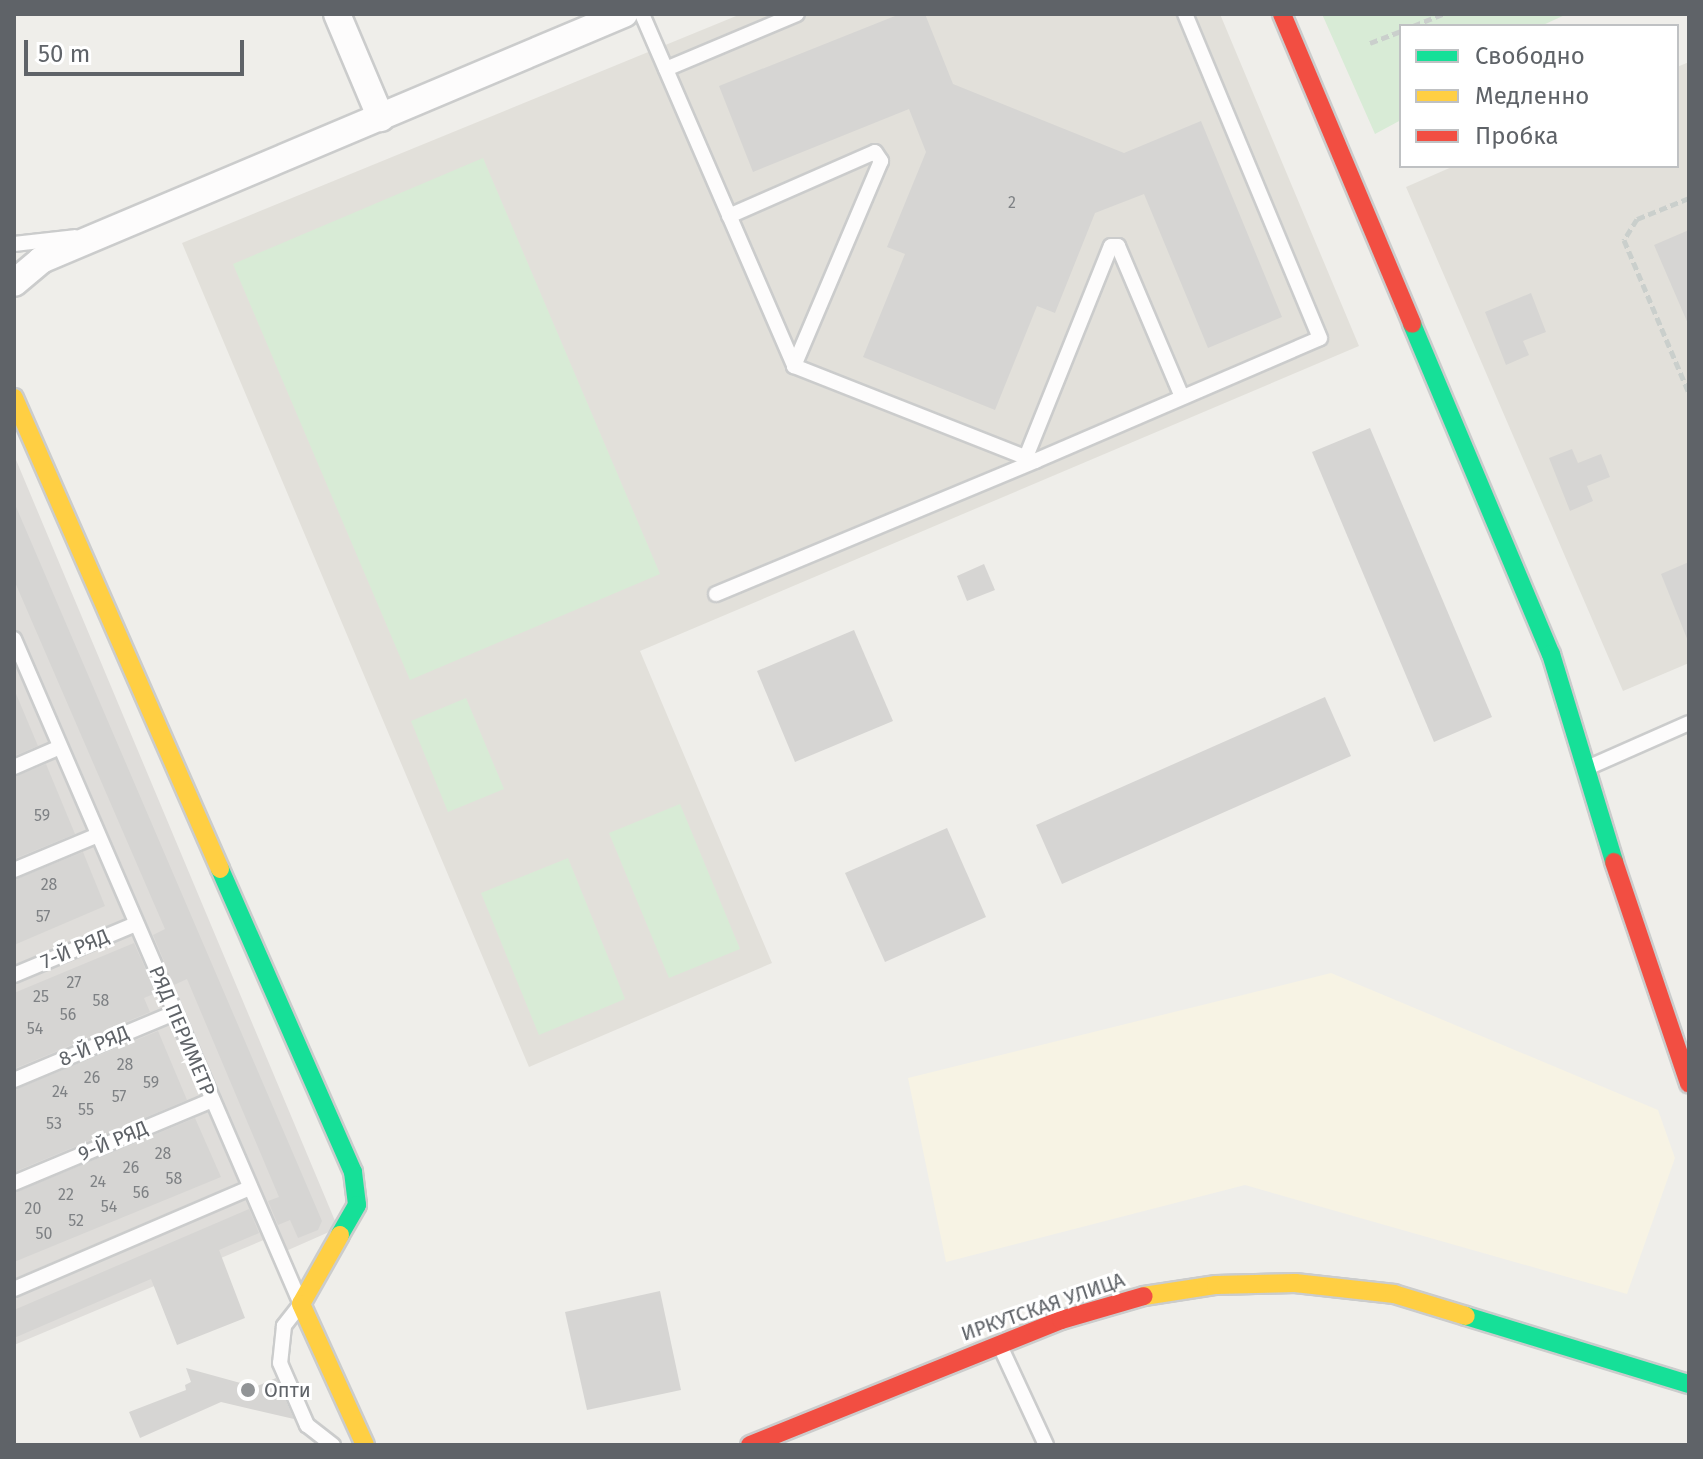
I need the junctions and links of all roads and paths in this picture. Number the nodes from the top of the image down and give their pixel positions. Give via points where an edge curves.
1 (337, 14) edge
2 (624, 14) edge
3 (642, 14) edge
4 (797, 14) edge
5 (1185, 14) edge
6 (1282, 14) edge
7 (1443, 14) edge
8 (1418, 24) edge
9 (1399, 32) edge
10 (1370, 43) dead end
11 (666, 69) junction
12 (381, 118) junction
13 (1689, 198) edge
14 (729, 216) junction
15 (100, 235) junction
16 (14, 244) edge
17 (14, 283) edge
18 (794, 366) junction
19 (1689, 393) edge
20 (1182, 397) junction
21 (14, 398) edge
22 (1030, 459) junction
23 (716, 594) dead end
24 (14, 639) edge
25 (18, 661) edge
26 (1689, 723) edge
27 (60, 747) junction
28 (14, 767) edge
29 (1585, 768) junction
30 (98, 835) junction
31 (14, 870) edge
32 (136, 924) junction
33 (14, 975) edge
34 (174, 1013) junction
35 (14, 1080) edge
36 (1689, 1084) edge
37 (212, 1100) junction
38 (14, 1183) edge
39 (250, 1188) junction
40 (14, 1289) edge
41 (301, 1304) junction
42 (999, 1344) junction
43 (1689, 1384) edge
44 (333, 1445) edge
45 (365, 1445) edge
46 (750, 1445) edge
47 (1046, 1445) edge

1 - 12 street
2 - 12 street
3 - 11 lane
4 - 11 lane
5 - 20 lane via 1320,338
6 - 29 street via 1551,654
7 - 8 path
9 - 10 path
11 - 14 lane
12 - 15 street
13 - 19 path via 1637,219 1624,240
14 - 18 lane
14 - 18 lane via 875,152 881,161
15 - 16 lane
15 - 17 street via 41,260
18 - 22 lane
20 - 22 lane
20 - 22 lane via 1118,246 1111,246
21 - 41 street via 353,1172 357,1205
22 - 23 lane
24 - 25 lane, РЯД ПЕРИМЕТР
25 - 27 lane, РЯД ПЕРИМЕТР
26 - 29 lane
27 - 28 lane
27 - 30 lane, РЯД ПЕРИМЕТР
29 - 36 street
30 - 31 lane
30 - 32 lane, РЯД ПЕРИМЕТР
32 - 33 lane, 7-Й РЯД
32 - 34 lane, РЯД ПЕРИМЕТР
34 - 35 lane, 8-Й РЯД
34 - 37 lane, РЯД ПЕРИМЕТР
37 - 38 lane, 9-Й РЯД
37 - 39 lane, РЯД ПЕРИМЕТР
39 - 40 lane
39 - 41 lane, РЯД ПЕРИМЕТР
41 - 44 lane via 284,1326 280,1363 307,1425
41 - 45 street
42 - 43 street, ИРКУТСКАЯ УЛИЦА via 1133,1298 1216,1285 1295,1283 1408,1298
42 - 46 street, ИРКУТСКАЯ УЛИЦА
42 - 47 lane

